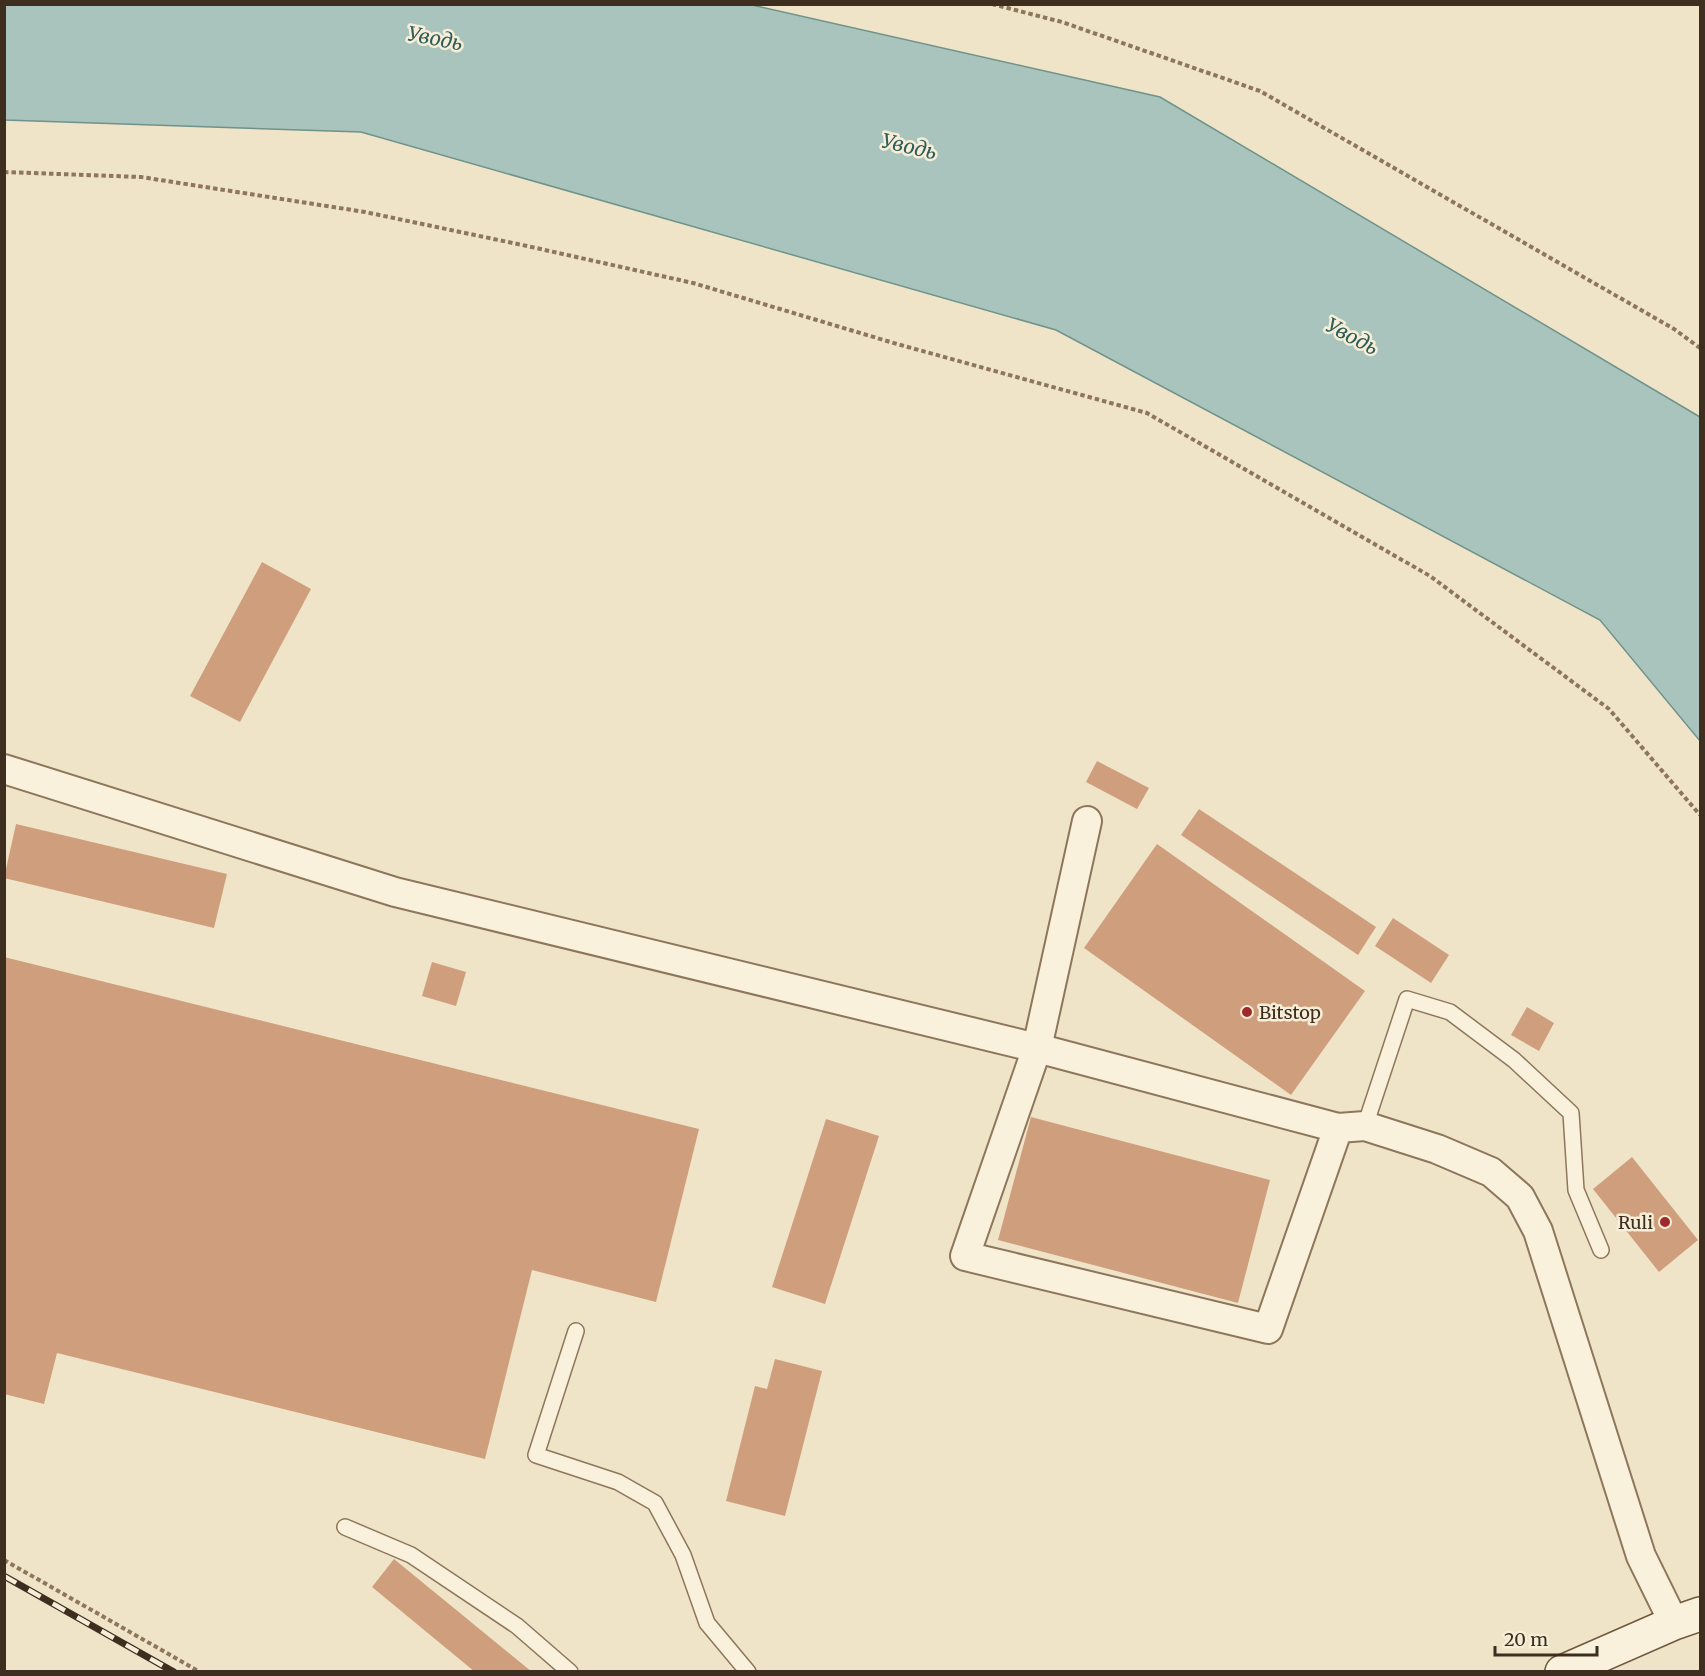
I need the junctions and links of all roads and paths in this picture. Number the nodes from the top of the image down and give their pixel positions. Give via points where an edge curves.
1 (992, 4) edge
2 (4, 172) edge
3 (1701, 348) edge
4 (7, 778) edge
5 (1701, 816) edge
6 (1087, 822) dead end
7 (1036, 1048) junction
8 (1351, 1127) junction
9 (1601, 1250) dead end
10 (576, 1331) dead end
11 (345, 1527) dead end
12 (4, 1560) edge
13 (1687, 1618) edge
14 (200, 1671) edge
15 (570, 1671) edge
16 (748, 1671) edge
17 (1562, 1671) edge

1 - 3 path via 1062,22 1260,91
2 - 5 path via 141,177 365,212 492,238 693,283 1147,413 1430,576 1609,709
4 - 7 street via 395,892
6 - 7 street
7 - 8 street
7 - 8 street via 965,1256 1268,1329
8 - 9 lane via 1407,999 1450,1012 1514,1060 1571,1113 1576,1190
8 - 13 street via 1437,1149 1491,1172 1520,1197 1538,1231 1641,1556
10 - 16 lane via 536,1455 618,1482 655,1503 683,1554 707,1623
11 - 15 lane via 411,1555 516,1626
12 - 14 path
13 - 17 main road

